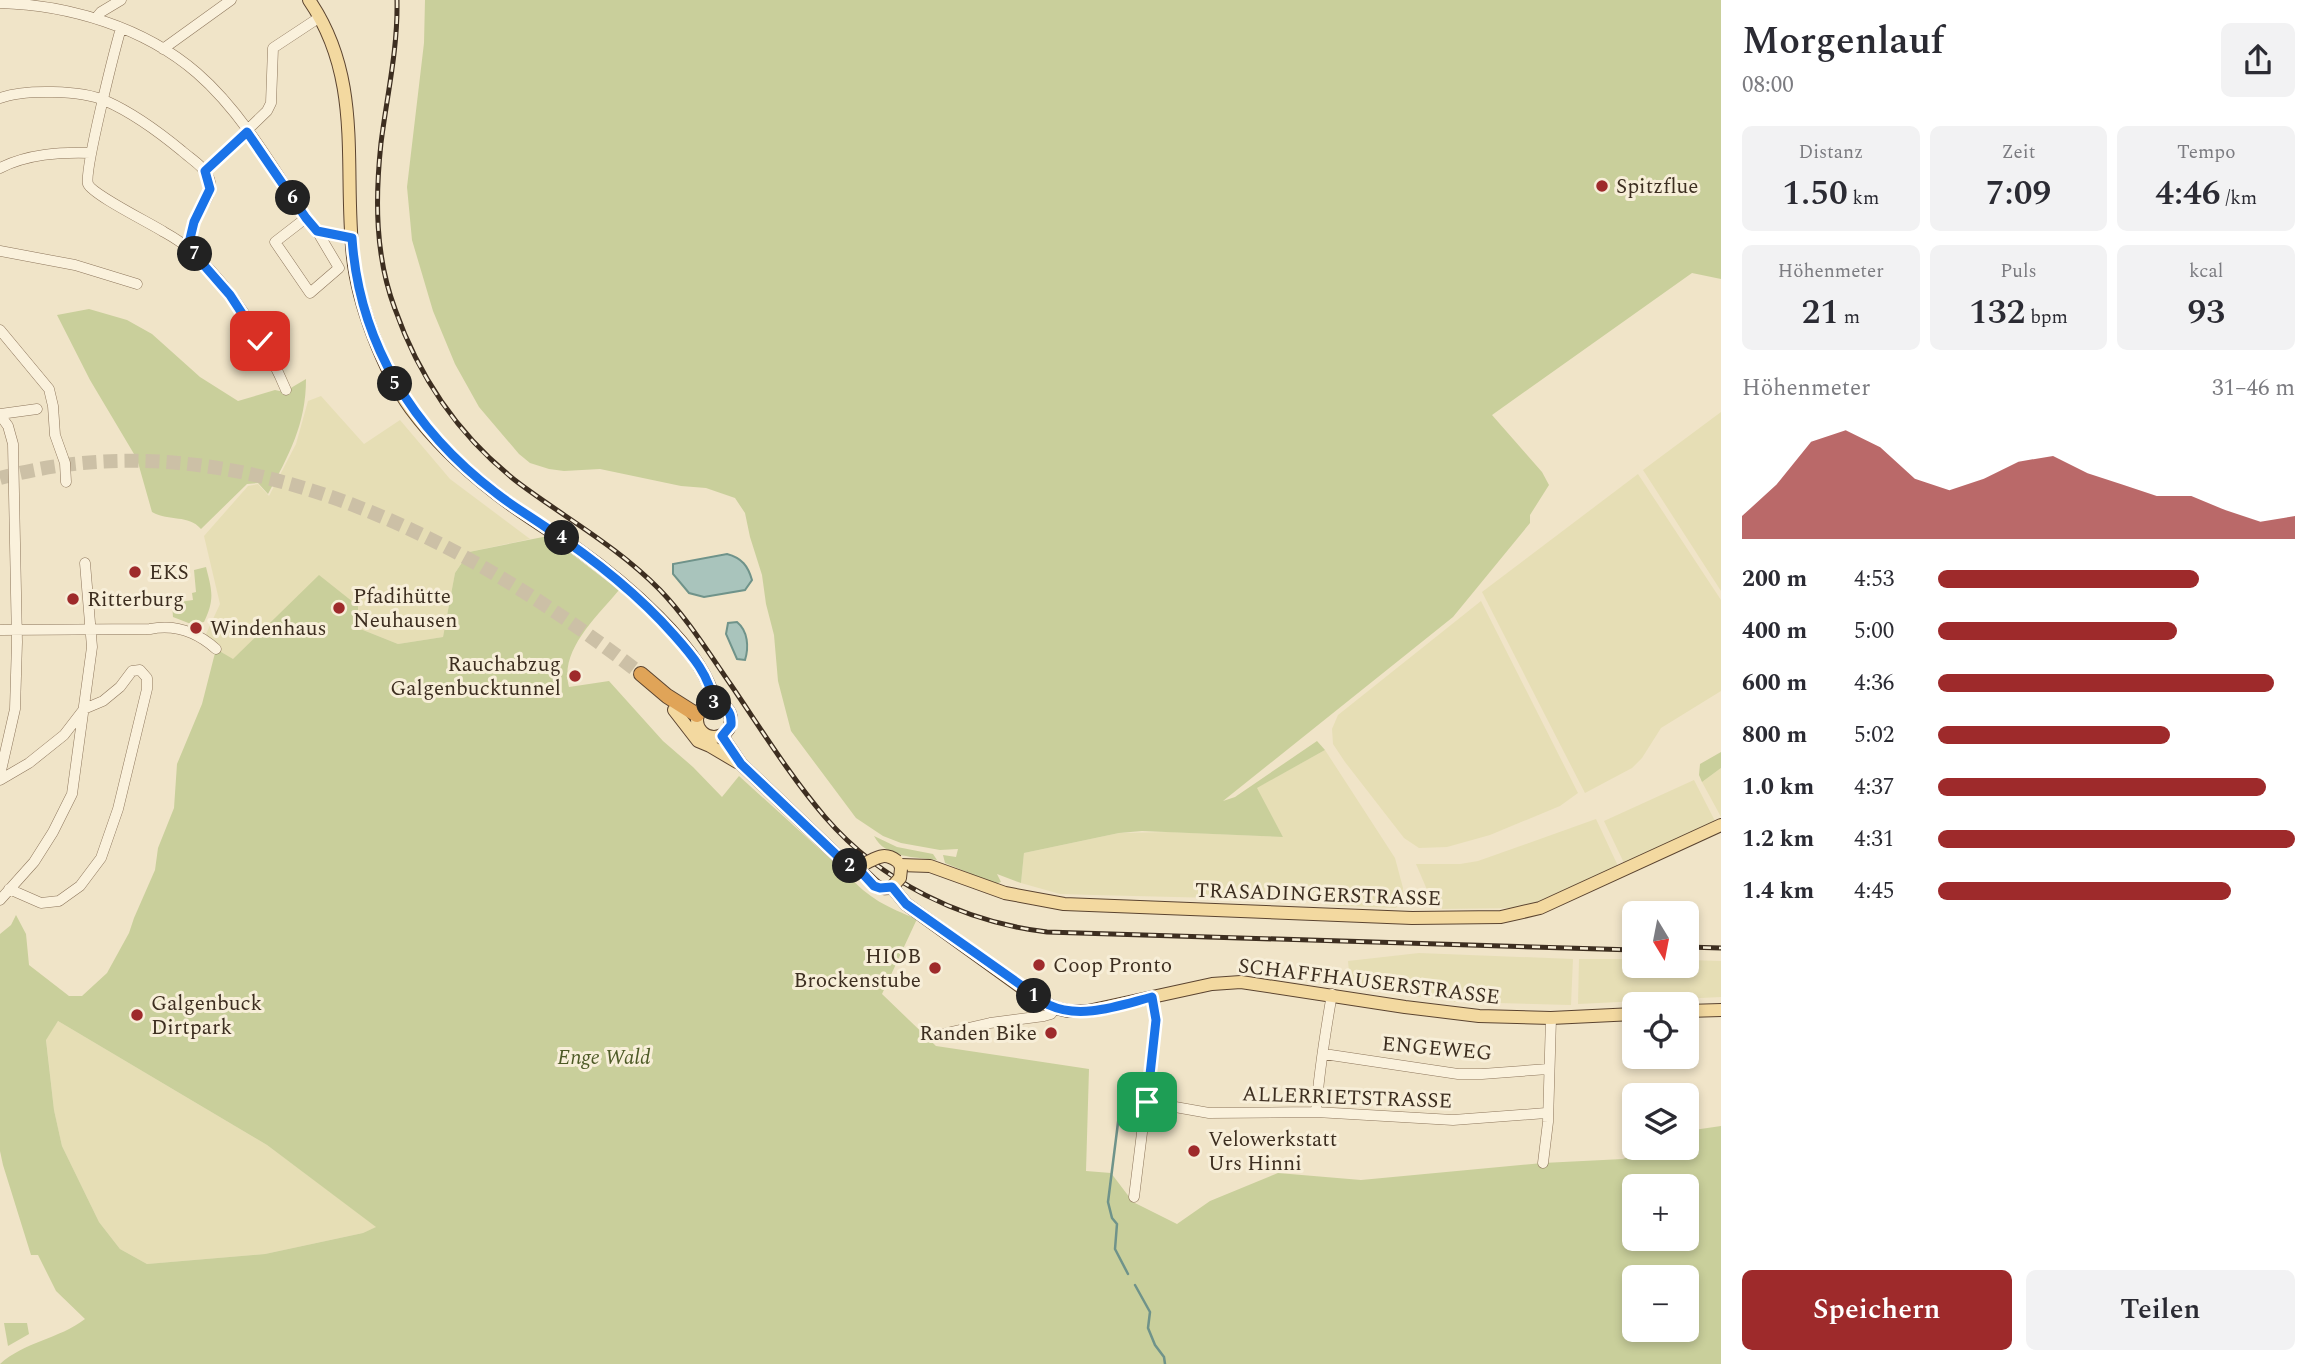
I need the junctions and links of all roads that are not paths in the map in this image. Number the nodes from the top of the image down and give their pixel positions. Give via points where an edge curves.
1 (121, 0) edge
2 (232, 0) edge
3 (309, 0) edge
4 (0, 3) edge
5 (320, 17) junction
6 (96, 18) junction
7 (121, 28) junction
8 (163, 49) junction
9 (0, 98) edge
10 (104, 100) junction
11 (247, 132) junction
12 (91, 153) junction
13 (0, 168) edge
14 (205, 171) junction
15 (306, 218) junction
16 (317, 231) junction
17 (352, 238) junction
18 (188, 247) junction
19 (0, 251) edge
20 (137, 284) dead end
21 (0, 330) edge
22 (286, 390) dead end
23 (37, 409) dead end
24 (1, 415) edge
25 (66, 482) dead end
26 (85, 563) dead end
27 (0, 630) edge
28 (16, 630) junction
29 (91, 630) junction
30 (216, 649) dead end
31 (641, 674) tunnel mouth
32 (667, 696) junction
33 (713, 703) junction
34 (84, 709) junction
35 (674, 710) joint
36 (697, 715) junction
37 (722, 736) junction
38 (741, 764) junction
39 (0, 778) edge
40 (1721, 825) edge
41 (827, 845) junction
42 (900, 865) junction
43 (889, 888) junction
44 (9, 889) junction
45 (0, 900) edge
46 (1332, 995) junction
47 (1152, 997) junction
48 (1055, 1008) junction
49 (1721, 1010) edge
50 (1699, 1011) edge
51 (1622, 1015) edge
52 (1551, 1018) junction
53 (938, 1035) dead end
54 (1324, 1054) junction
55 (1548, 1069) junction
56 (1147, 1102) junction
57 (1316, 1112) junction
58 (1546, 1113) junction
59 (1543, 1163) dead end
60 (1134, 1197) dead end

1 - 6 street
2 - 8 street
3 - 5 main road
4 - 6 street via 33,4
5 - 11 street via 273,48 271,103
5 - 17 main road via 348,106
6 - 7 street
7 - 8 street
7 - 10 street
8 - 11 street via 197,73
9 - 10 street via 52,92
10 - 12 street
10 - 14 street via 143,122
11 - 14 street
11 - 15 street
12 - 13 street via 51,153
12 - 18 street via 87,176 96,194
14 - 18 street via 210,189
15 - 16 street
15 - 16 street via 275,242 310,293 339,268
16 - 17 street
17 - 33 main road via 359,288 379,351 411,408 473,475 579,550 653,613 700,669
18 - 22 street via 230,295
19 - 20 street via 75,265
21 - 25 street via 49,389
23 - 24 street
24 - 28 street via 13,444
26 - 29 street
27 - 28 street
28 - 29 street
28 - 39 street via 15,709
29 - 30 street via 163,626 201,635
29 - 34 street
31 - 32 highway
32 - 35 highway
32 - 36 highway
33 - 36 main road
33 - 37 main road via 724,706 731,718
34 - 39 street via 64,735
34 - 44 street via 72,794 34,862
34 - 44 street via 103,701 132,671 140,670 147,678 118,809 101,858 80,886 59,901 41,903
35 - 38 main road via 698,741
36 - 37 main road via 697,726 704,735
37 - 38 main road
38 - 41 main road
40 - 42 main road, TRASADINGERSTRASSE via 1540,908 1489,918 1064,904 1005,893 930,866
41 - 42 main road, TRASADINGERSTRASSE, bridge via 848,860 866,863 890,855
41 - 43 main road via 874,886
42 - 43 main road, bridge via 900,878
43 - 48 main road, SCHAFFHAUSERSTRASSE
44 - 45 street
46 - 47 main road, SCHAFFHAUSERSTRASSE via 1241,982
46 - 52 main road, SCHAFFHAUSERSTRASSE via 1442,1012
46 - 54 street
47 - 48 main road, SCHAFFHAUSERSTRASSE via 1088,1011
47 - 56 street via 1156,1020
48 - 53 street via 1044,1016
49 - 50 main road
51 - 52 main road, SCHAFFHAUSERSTRASSE
52 - 55 street
54 - 55 street, ENGEWEG via 1458,1074
54 - 57 street
55 - 58 street
56 - 57 street, ALLERRIETSTRASSE via 1209,1113
56 - 60 street
57 - 58 street, ALLERRIETSTRASSE via 1453,1120
58 - 59 street

